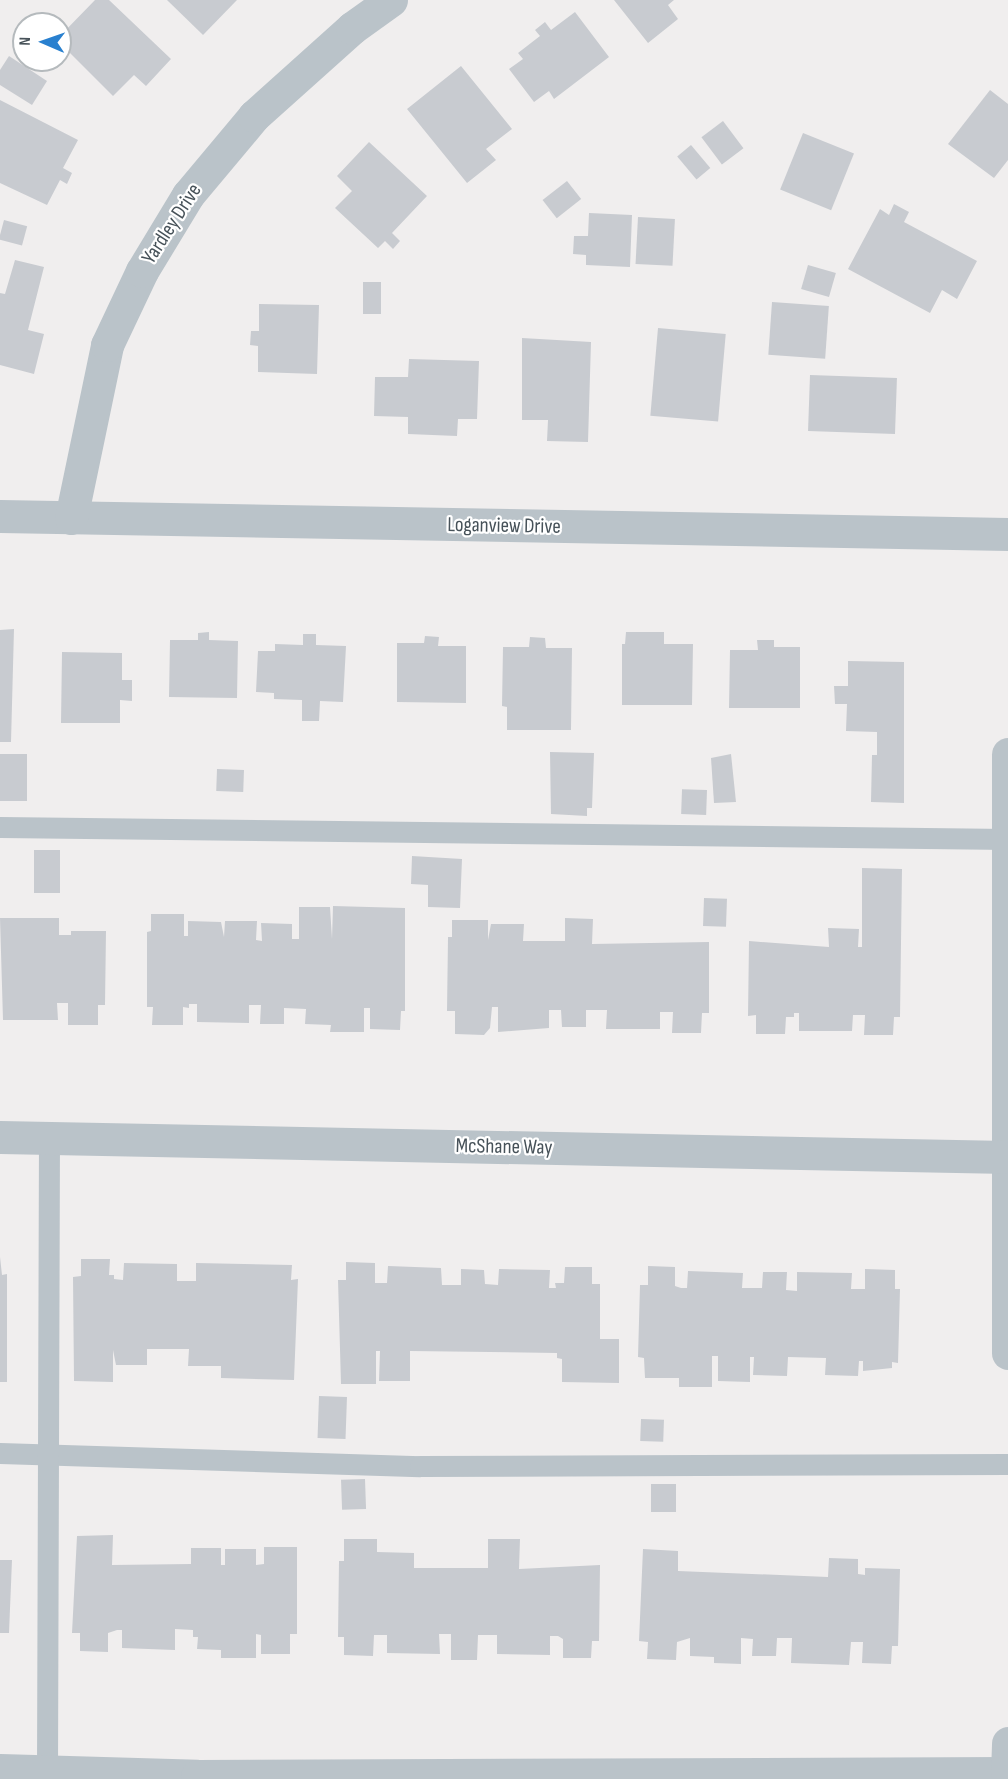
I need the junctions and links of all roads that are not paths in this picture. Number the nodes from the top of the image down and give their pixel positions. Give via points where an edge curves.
1 (390, 0) edge
2 (0, 516) edge
3 (71, 518) junction
4 (1008, 534) edge
5 (1008, 754) edge
6 (0, 827) edge
7 (1007, 839) edge
8 (0, 1137) edge
9 (50, 1138) junction
10 (1007, 1157) edge
11 (1008, 1353) edge
12 (0, 1453) edge
13 (49, 1453) junction
14 (1008, 1464) edge
15 (1008, 1743) edge
16 (0, 1770) edge
17 (47, 1771) junction
18 (1008, 1773) edge
19 (195, 1777) edge
20 (1008, 1779) edge

1 - 3 street, Yardley Drive via 254,116 183,204 142,271 107,345
2 - 3 street, Loganview Drive
3 - 4 street, Loganview Drive
5 - 7 street
6 - 7 lane
7 - 10 street
8 - 9 street, McShane Way
9 - 10 street, McShane Way
9 - 13 lane
10 - 11 street
12 - 13 lane
13 - 14 lane via 420,1466
13 - 17 lane
15 - 18 street
16 - 17 street
17 - 19 street
18 - 19 street
18 - 20 lane

